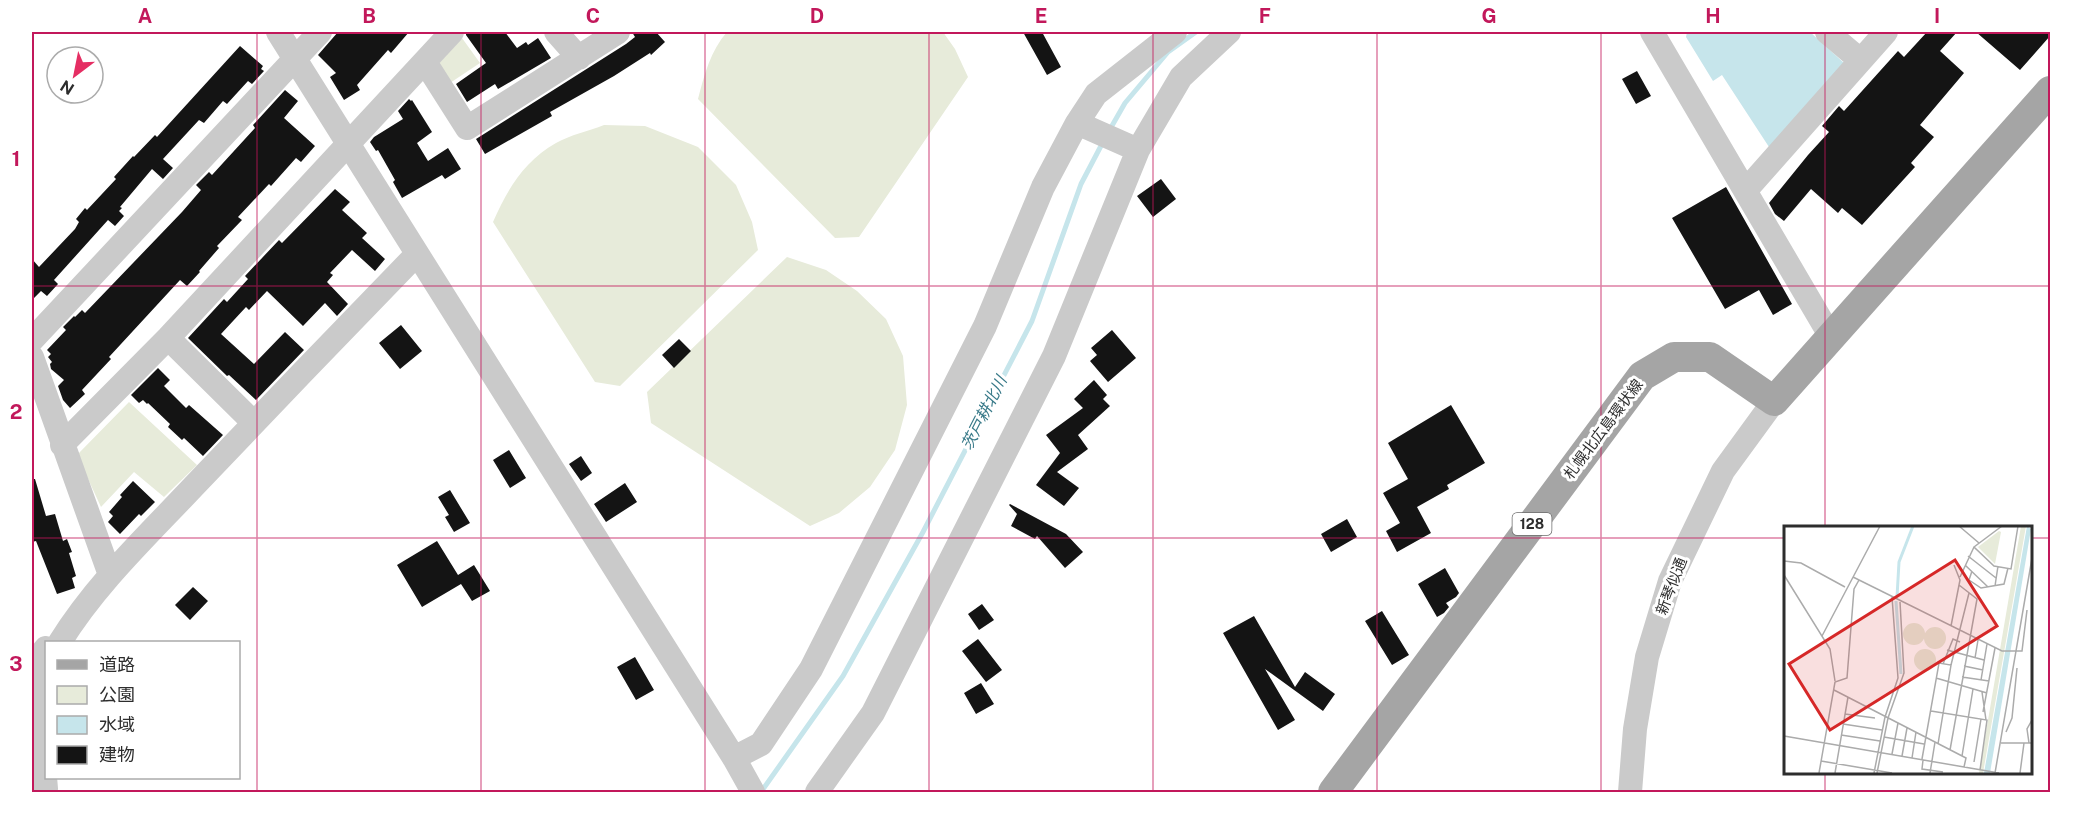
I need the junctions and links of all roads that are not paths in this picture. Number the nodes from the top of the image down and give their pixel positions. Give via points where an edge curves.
1 (278, 32) edge
2 (320, 32) edge
3 (452, 32) edge
4 (556, 32) edge
5 (618, 32) edge
6 (1175, 32) edge
7 (1229, 32) edge
8 (1652, 32) edge
9 (1827, 32) edge
10 (1886, 32) edge
11 (293, 58) junction
12 (579, 58) junction
13 (1860, 60) junction
14 (425, 62) junction
15 (2050, 91) edge
16 (1108, 136) junction
17 (349, 143) junction
18 (1746, 190) junction
19 (417, 254) junction
20 (1831, 337) junction
21 (168, 338) junction
22 (32, 340) edge
23 (32, 357) edge
24 (1774, 401) junction
25 (254, 423) junction
26 (62, 445) junction
27 (110, 575) junction
28 (79, 613) junction
29 (53, 641) edge
30 (61, 641) edge
31 (45, 649) edge
32 (32, 665) edge
33 (45, 677) edge
34 (734, 758) junction
35 (45, 777) edge
36 (45, 779) edge
37 (750, 788) edge
38 (46, 789) dead end
39 (816, 792) edge
40 (1333, 792) edge
41 (1630, 792) edge

1 - 11 street
2 - 11 street
3 - 14 street
4 - 12 street
5 - 12 street
6 - 16 street via 1096,94
7 - 16 street
8 - 18 street
9 - 13 street
10 - 13 street
11 - 17 street
11 - 22 street
12 - 14 street via 467,128
13 - 18 street
14 - 17 street
15 - 20 main road
16 - 34 street via 1043,187 985,327 811,669 761,744
16 - 39 street via 1054,356 873,713
17 - 19 street
17 - 21 street
18 - 20 street
19 - 25 street
19 - 34 street
20 - 24 main road
21 - 25 street
21 - 26 street
23 - 26 street
24 - 40 main road, 札幌北広島環状線 / 128 via 1710,357 1674,357 1642,376
24 - 41 street, 新琴似通 via 1723,471 1671,581 1647,657
25 - 27 street
26 - 27 street
27 - 28 street
28 - 29 street
28 - 30 street
31 - 32 street
33 - 35 street via 39,704
34 - 37 street
36 - 38 street

